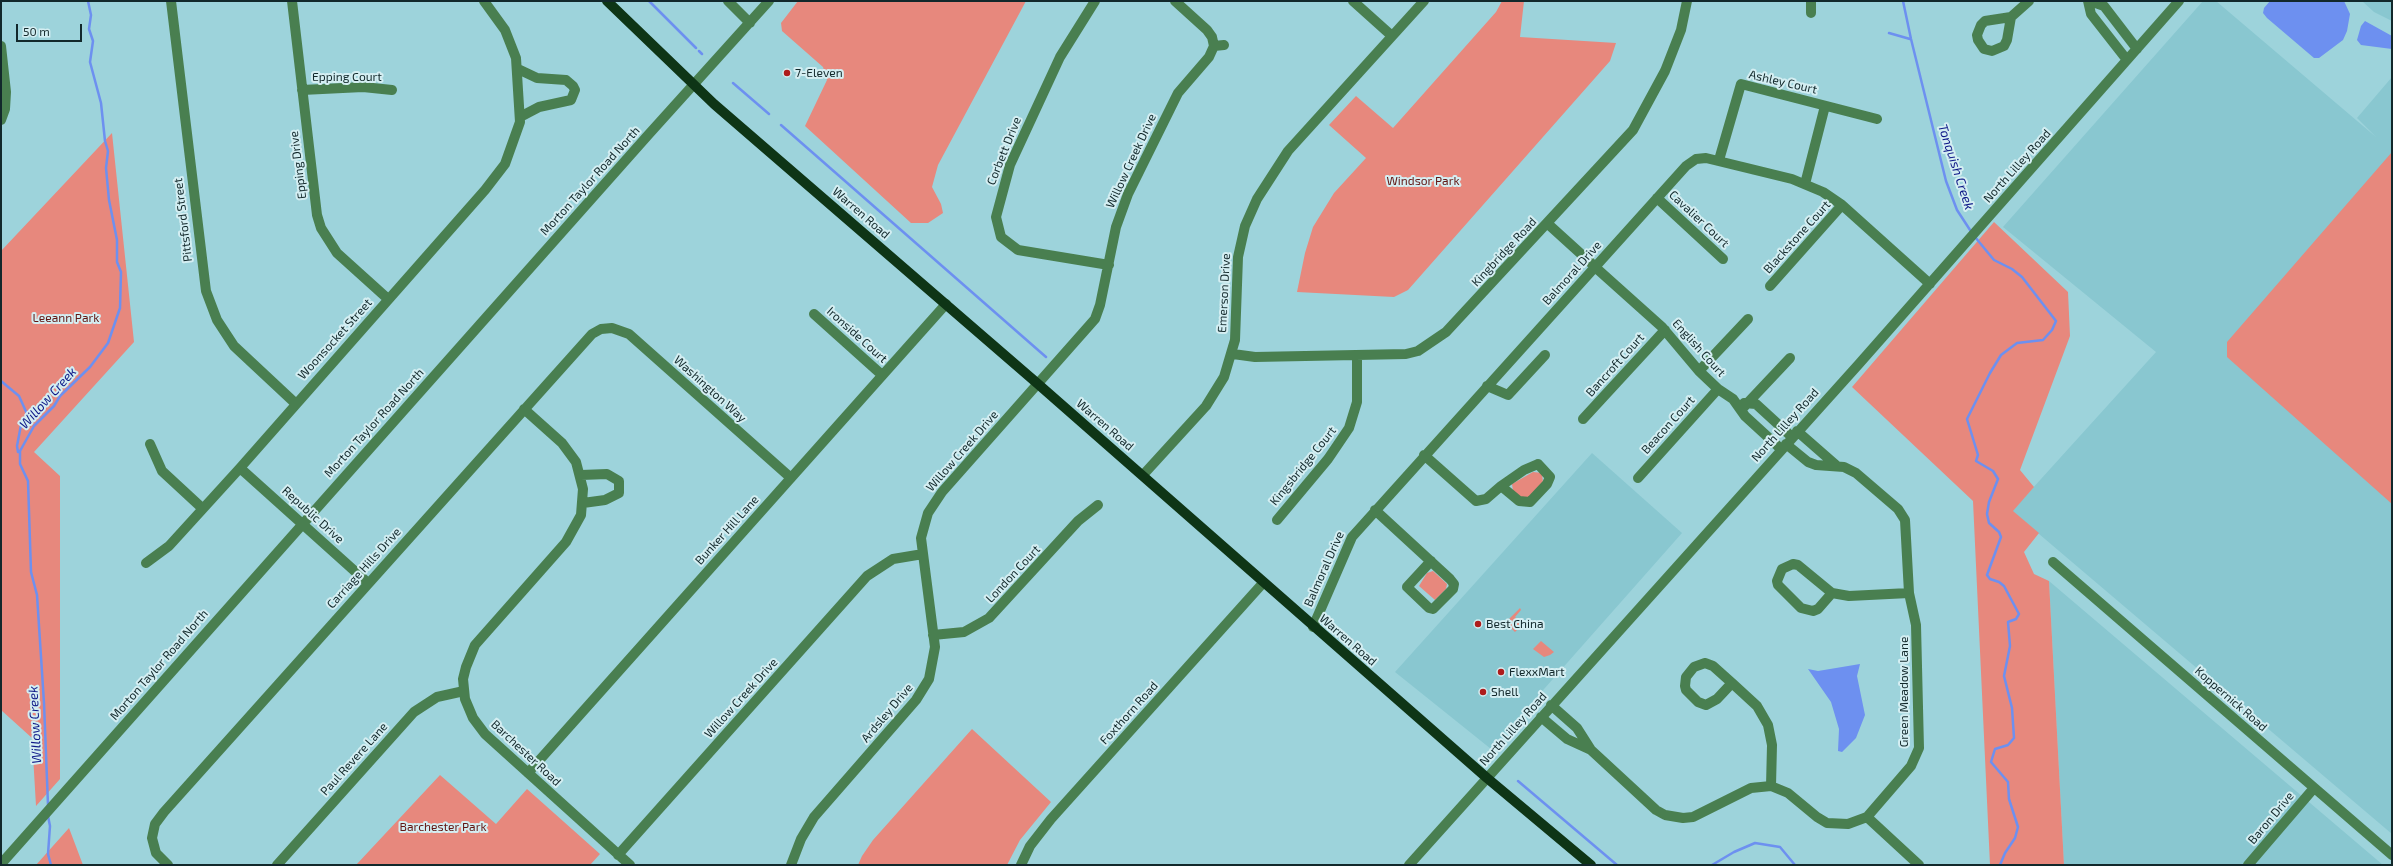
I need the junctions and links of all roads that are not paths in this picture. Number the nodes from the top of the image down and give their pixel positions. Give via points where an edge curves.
1 (171, 1) edge
2 (292, 1) edge
3 (484, 1) edge
4 (607, 1) edge
5 (728, 1) edge
6 (769, 1) edge
7 (1095, 1) edge
8 (1175, 1) edge
9 (1353, 1) edge
10 (1424, 1) edge
11 (1687, 1) edge
12 (1811, 1) edge
13 (2029, 1) edge
14 (2089, 1) edge
15 (2180, 1) edge
16 (1811, 13) dead end
17 (2011, 17) dead end
18 (750, 23) junction
19 (1392, 36) junction
20 (1, 46) edge
21 (2137, 49) junction
22 (2126, 60) junction
23 (518, 69) junction
24 (694, 85) junction
25 (302, 90) junction
26 (392, 90) dead end
27 (1824, 106) junction
28 (520, 117) junction
29 (1877, 119) dead end
30 (1, 120) edge
31 (1719, 160) junction
32 (1805, 184) junction
33 (1657, 198) junction
34 (1842, 205) junction
35 (1548, 224) junction
36 (1723, 259) dead end
37 (1109, 265) junction
38 (1593, 265) junction
39 (1930, 284) junction
40 (1770, 286) dead end
41 (388, 299) junction
42 (946, 304) junction
43 (814, 314) dead end
44 (1748, 319) dead end
45 (607, 328) joint
46 (1665, 330) junction
47 (1232, 354) junction
48 (1545, 355) dead end
49 (1357, 356) junction
50 (1790, 358) dead end
51 (1700, 371) junction
52 (882, 375) junction
53 (1038, 384) junction
54 (1487, 386) junction
55 (1718, 389) junction
56 (295, 403) junction
57 (1744, 407) junction
58 (524, 409) junction
59 (1583, 418) dead end
60 (1789, 440) junction
61 (150, 444) dead end
62 (1424, 455) junction
63 (1838, 466) junction
64 (240, 468) junction
65 (581, 475) junction
66 (1142, 475) junction
67 (790, 478) junction
68 (1638, 478) dead end
69 (1501, 486) junction
70 (583, 503) junction
71 (1098, 506) dead end
72 (202, 508) junction
73 (1375, 510) junction
74 (1277, 520) dead end
75 (302, 523) junction
76 (923, 554) junction
77 (1431, 561) junction
78 (2053, 562) dead end
79 (146, 563) dead end
80 (368, 583) junction
81 (1263, 583) junction
82 (1832, 593) junction
83 (1909, 593) junction
84 (1313, 627) junction
85 (933, 635) junction
86 (1732, 683) junction
87 (464, 692) junction
88 (1551, 705) junction
89 (1541, 717) junction
90 (1591, 750) junction
91 (528, 773) junction
92 (1487, 778) junction
93 (1771, 786) junction
94 (2314, 788) junction
95 (1866, 817) junction
96 (618, 854) junction
97 (2392, 855) edge
98 (1, 864) edge
99 (168, 865) edge
100 (277, 865) edge
101 (630, 865) edge
102 (791, 865) edge
103 (1021, 865) edge
104 (1409, 865) edge
105 (1591, 865) edge
106 (1919, 865) edge
107 (2248, 865) edge

1 - 56 street, Pittsford Street via 206,291 217,320 234,346
2 - 25 street, Epping Drive
3 - 23 street, Woonsocket Street via 505,30
4 - 24 main road, Warren Road
5 - 18 street
6 - 18 street, Morton Taylor Road North
7 - 37 street, Corbett Drive via 1060,57 1010,165 996,217 1001,237 1018,250
8 - 37 street, Willow Creek Drive via 1207,30 1219,46 1178,93 1168,111 1121,210
9 - 19 street
10 - 19 street, Emerson Drive
11 - 35 street, Kingbridge Road via 1681,30 1665,71 1633,130
12 - 16 street
13 - 17 street
14 - 21 street via 2104,6
14 - 22 street via 2092,14
15 - 21 street, North Lilley Road
18 - 24 street, Morton Taylor Road North
19 - 47 street, Emerson Drive via 1288,151 1250,212 1238,257 1236,329
20 - 30 street via 6,99
21 - 22 street, North Lilley Road
22 - 39 street, North Lilley Road
23 - 28 street, Woonsocket Street
23 - 28 street via 537,78 566,80 575,90 571,100 539,107
24 - 42 main road, Warren Road
24 - 75 street, Morton Taylor Road North
25 - 26 street, Epping Court via 362,87
25 - 41 street, Epping Drive via 317,215 321,228 337,254
27 - 29 street, Ashley Court
27 - 31 street, Ashley Court via 1741,84
27 - 32 street, Ashley Court
28 - 41 street, Woonsocket Street via 511,151 497,176
31 - 32 street, Balmoral Drive
31 - 33 street, Balmoral Drive via 1701,158 1690,162
32 - 34 street, Balmoral Drive
33 - 36 street, Cavalier Court
33 - 38 street, Balmoral Drive
34 - 39 street, Balmoral Drive
34 - 40 street, Blackstone Court
35 - 38 street, English Court
35 - 49 street, Kingbridge Road via 1438,339 1418,351 1406,354
37 - 53 street, Willow Creek Drive via 1095,319
38 - 46 street, English Court
38 - 54 street, Balmoral Drive
39 - 60 street, North Lilley Road
41 - 56 street, Woonsocket Street
42 - 52 street, Bunker Hill Lane
42 - 53 main road, Warren Road
43 - 52 street, Ironside Court
44 - 51 street
45 - 58 street, Carriage Hills Drive via 587,337
45 - 67 street, Washington Way via 629,334
46 - 51 street, English Court
46 - 59 street, Bancroft Court
47 - 49 street, Kingbridge Road via 1255,357
47 - 66 street, Emerson Drive via 1224,377 1211,400
48 - 54 street via 1508,396
49 - 74 street, Kingsbridge Court via 1357,402 1349,428 1328,459
50 - 57 street
51 - 55 street, English Court
52 - 67 street, Bunker Hill Lane
53 - 66 main road, Warren Road
53 - 76 street, Willow Creek Drive via 935,501 921,538
54 - 62 street, Balmoral Drive
55 - 57 street, English Court
55 - 68 street, Beacon Court
56 - 64 street, Woonsocket Street
57 - 60 street, English Court
57 - 60 street via 1756,404
58 - 65 street, Barchester Road via 570,452
58 - 80 street, Carriage Hills Drive
60 - 63 street
60 - 63 street, Green Meadow Lane via 1808,462
60 - 88 street, North Lilley Road
61 - 72 street via 162,471
62 - 69 street via 1476,501 1486,499
62 - 73 street, Balmoral Drive
63 - 83 street, Green Meadow Lane via 1856,473 1902,514 1907,528
64 - 72 street, Woonsocket Street
64 - 75 street, Republic Drive
65 - 70 street, Barchester Road
65 - 70 street via 607,474 619,481 619,493 605,500
66 - 81 main road, Warren Road
67 - 91 street, Bunker Hill Lane
69 - 69 street via 1538,464 1550,477 1547,484 1530,502 1519,501
70 - 87 street, Barchester Road via 579,521 566,542 475,644 466,667
71 - 85 street, London Court via 1078,521 989,618 964,632
72 - 79 street, Woonsocket Street via 169,546
73 - 77 street
73 - 84 street, Balmoral Drive via 1352,537
75 - 80 street, Republic Drive
75 - 98 street, Morton Taylor Road North
76 - 85 street, Ardsley Drive
76 - 96 street, Willow Creek Drive via 892,559 867,576
77 - 77 street via 1454,584 1453,589 1433,609 1407,587
78 - 94 street, Koppernick Road
80 - 99 street, Carriage Hills Drive via 155,824 152,838 156,853
81 - 84 main road, Warren Road
81 - 103 street, Foxthorn Road via 1051,819 1030,846
82 - 82 street via 1798,565 1786,566 1779,575 1778,585 1807,610 1818,609
82 - 83 street via 1849,596
83 - 95 street, Green Meadow Lane via 1916,625 1919,748 1910,766
84 - 92 main road, Warren Road
85 - 102 street, Ardsley Drive via 933,665 923,691 814,817 801,838
86 - 86 street via 1713,666 1705,663 1694,668 1686,677 1685,686 1698,702 1706,705 1717,700
86 - 93 street via 1757,706 1768,725 1772,745
87 - 91 street, Barchester Road via 468,709 479,728
87 - 100 street, Paul Revere Lane via 437,697 414,712
88 - 89 street, North Lilley Road
88 - 90 street, Green Meadow Lane via 1577,728
89 - 90 street, Green Meadow Lane via 1567,739
89 - 92 street, North Lilley Road
90 - 93 street, Green Meadow Lane via 1656,810 1672,818 1693,817 1751,788
91 - 96 street, Barchester Road
92 - 104 street, North Lilley Road
92 - 105 main road, Warren Road
93 - 95 street, Green Meadow Lane via 1788,793 1827,823 1848,824
94 - 97 street, Koppernick Road
94 - 107 street, Baron Drive
95 - 106 street
96 - 101 street, Barchester Road

